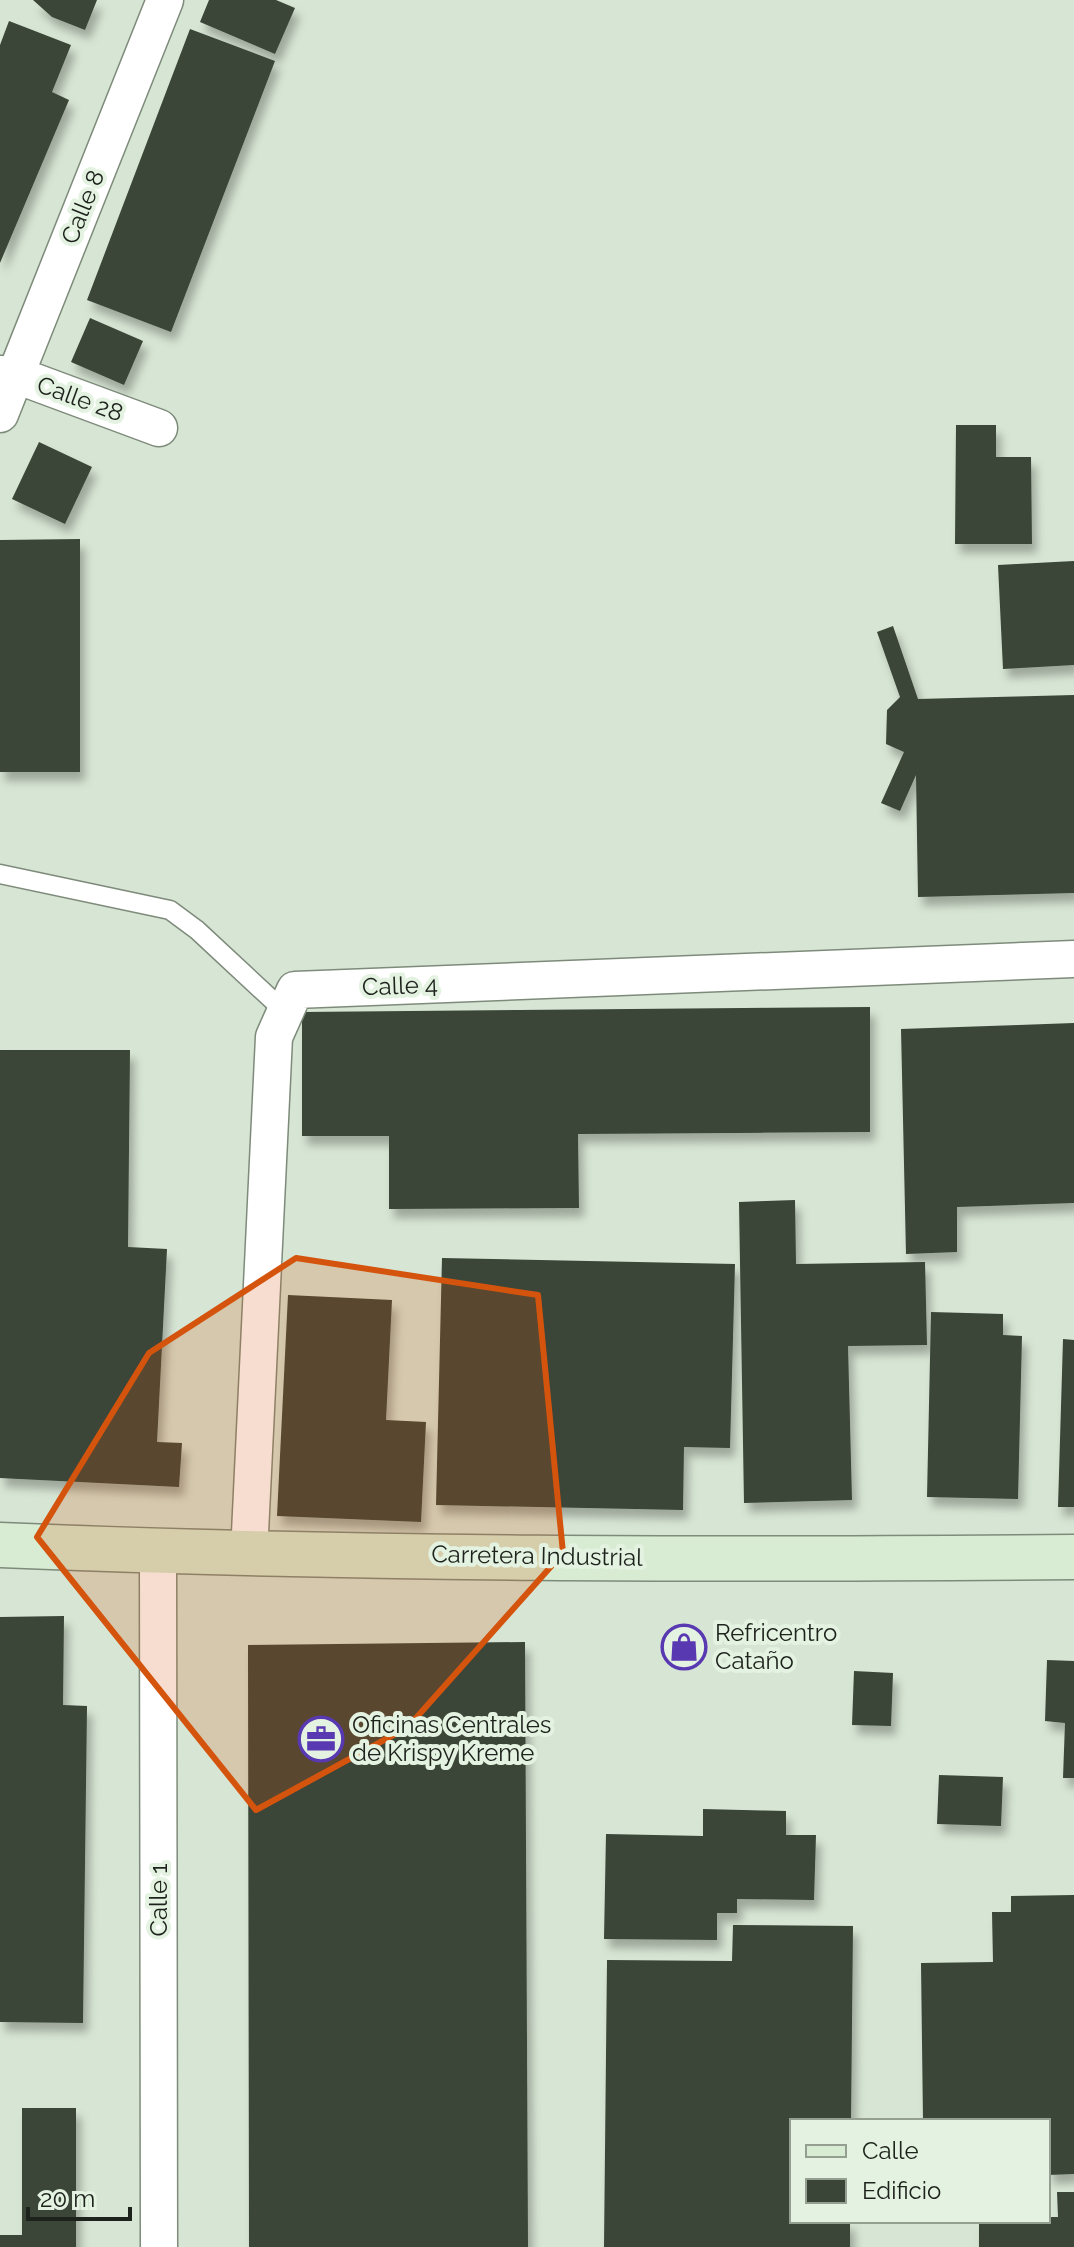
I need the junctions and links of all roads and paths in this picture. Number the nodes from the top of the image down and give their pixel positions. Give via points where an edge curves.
1 (165, 0) edge
2 (8, 374) edge
3 (0, 414) edge
4 (159, 428) dead end
5 (0, 874) edge
6 (1074, 959) edge
7 (283, 1010) junction
8 (0, 1545) edge
9 (158, 1552) junction
10 (249, 1554) junction
11 (1074, 1557) edge
12 (159, 2247) edge

1 - 2 street, Calle 8
2 - 3 street, Calle 8
2 - 4 street, Calle 28
5 - 7 lane via 170,910
6 - 7 street, Calle 4 via 295,990
7 - 10 street via 274,1037
8 - 9 street, Carretera Industrial
9 - 10 street, Carretera Industrial
9 - 12 street, Calle 1
10 - 11 street, Carretera Industrial

